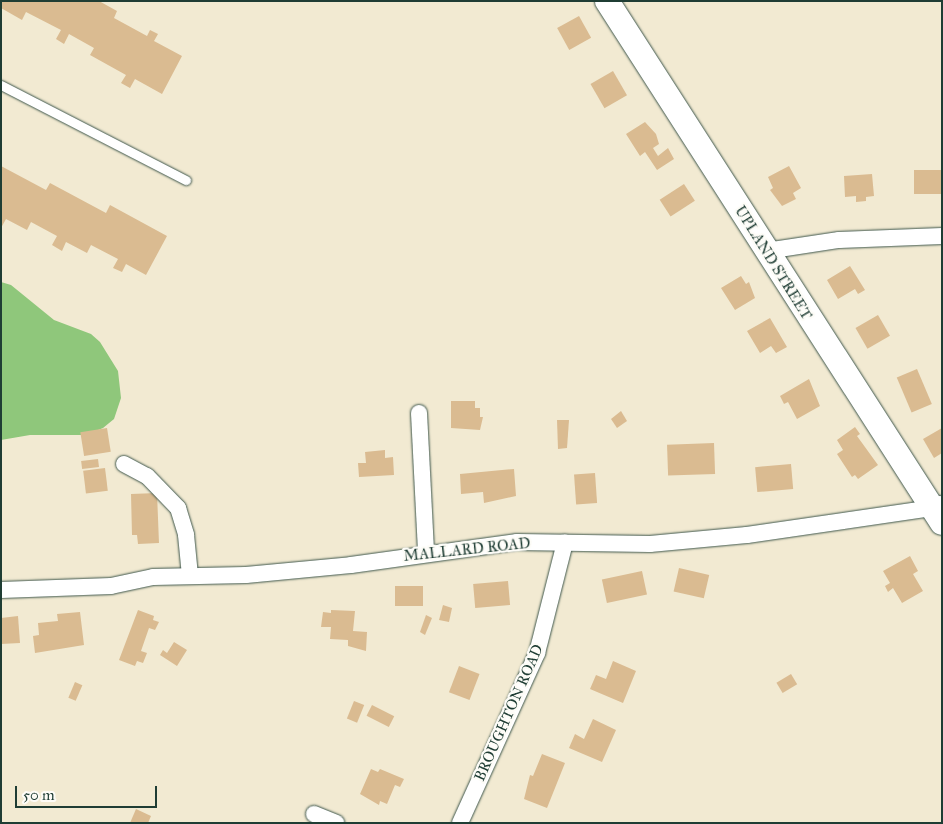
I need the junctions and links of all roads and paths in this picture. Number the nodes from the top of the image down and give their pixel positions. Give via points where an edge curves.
1 (607, 1) edge
2 (1, 85) edge
3 (186, 180) dead end
4 (942, 236) edge
5 (766, 251) junction
6 (419, 413) dead end
7 (124, 464) dead end
8 (939, 511) edge
9 (565, 542) junction
10 (426, 553) junction
11 (190, 576) junction
12 (1, 590) edge
13 (314, 814) dead end
14 (336, 823) edge
15 (460, 823) edge

1 - 5 street, UPLAND STREET
2 - 3 lane
4 - 5 street via 839,240
5 - 8 street, UPLAND STREET
6 - 10 street
7 - 11 street via 147,476 178,508 186,535
8 - 9 street, MALLARD ROAD via 650,544
9 - 10 street, MALLARD ROAD via 517,542
9 - 15 street, BROUGHTON ROAD via 537,653
10 - 11 street, MALLARD ROAD via 351,565 246,575
11 - 12 street, MALLARD ROAD via 153,577 111,586
13 - 14 street

